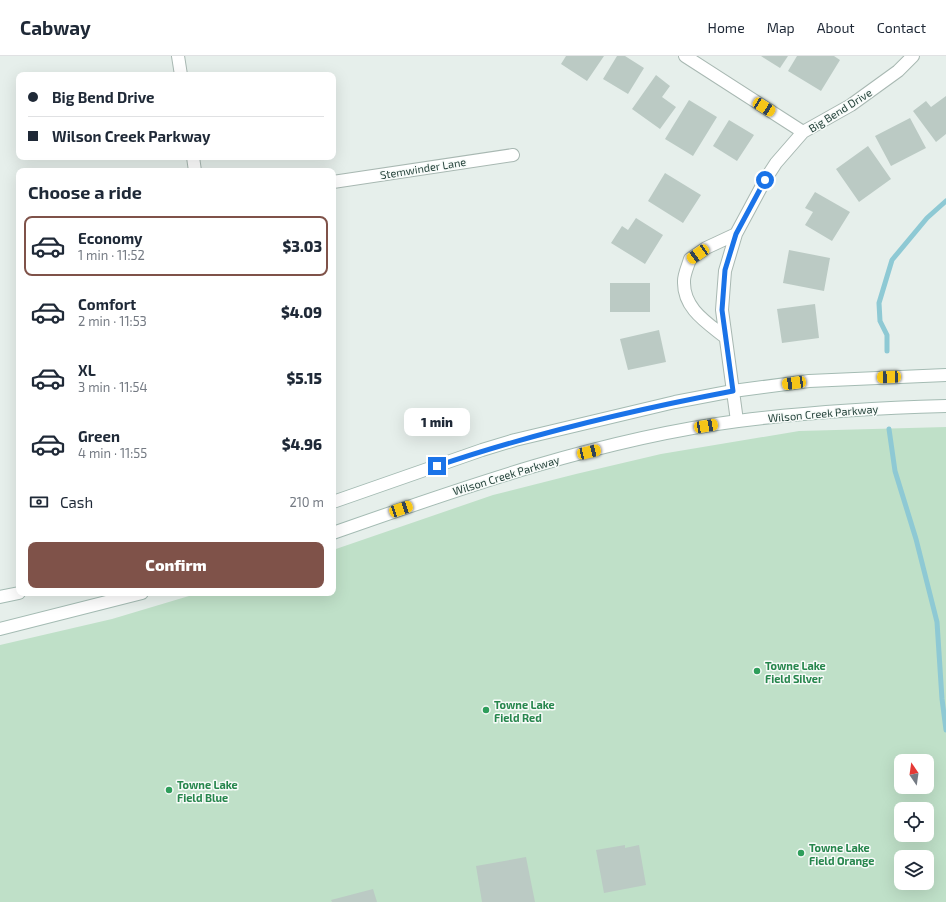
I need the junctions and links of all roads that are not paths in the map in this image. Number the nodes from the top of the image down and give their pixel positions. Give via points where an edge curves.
1 (178, 56) edge
2 (685, 56) edge
3 (913, 56) edge
4 (181, 72) edge
5 (803, 132) junction
6 (513, 155) dead end
7 (336, 182) edge
8 (736, 234) junction
9 (724, 337) junction
10 (946, 375) edge
11 (733, 391) junction
12 (946, 406) edge
13 (737, 421) junction
14 (336, 501) edge
15 (336, 532) edge
16 (16, 594) edge
17 (130, 596) edge
18 (0, 598) edge
19 (0, 629) edge

1 - 4 main road
2 - 5 main road
3 - 5 main road, Big Bend Drive via 898,71 851,105
5 - 8 main road, Big Bend Drive via 776,163
6 - 7 main road, Stemwinder Lane
8 - 9 main road, Big Bend Drive via 725,270 722,310
8 - 9 main road via 706,248 690,259 684,280 687,300 696,315
9 - 11 main road, Big Bend Drive
10 - 11 main road via 809,381
11 - 13 main road, Big Bend Drive
11 - 14 main road via 515,440
12 - 13 main road, Wilson Creek Parkway via 816,412
13 - 15 main road, Wilson Creek Parkway via 641,439 533,466 428,499
16 - 18 main road
17 - 19 main road

